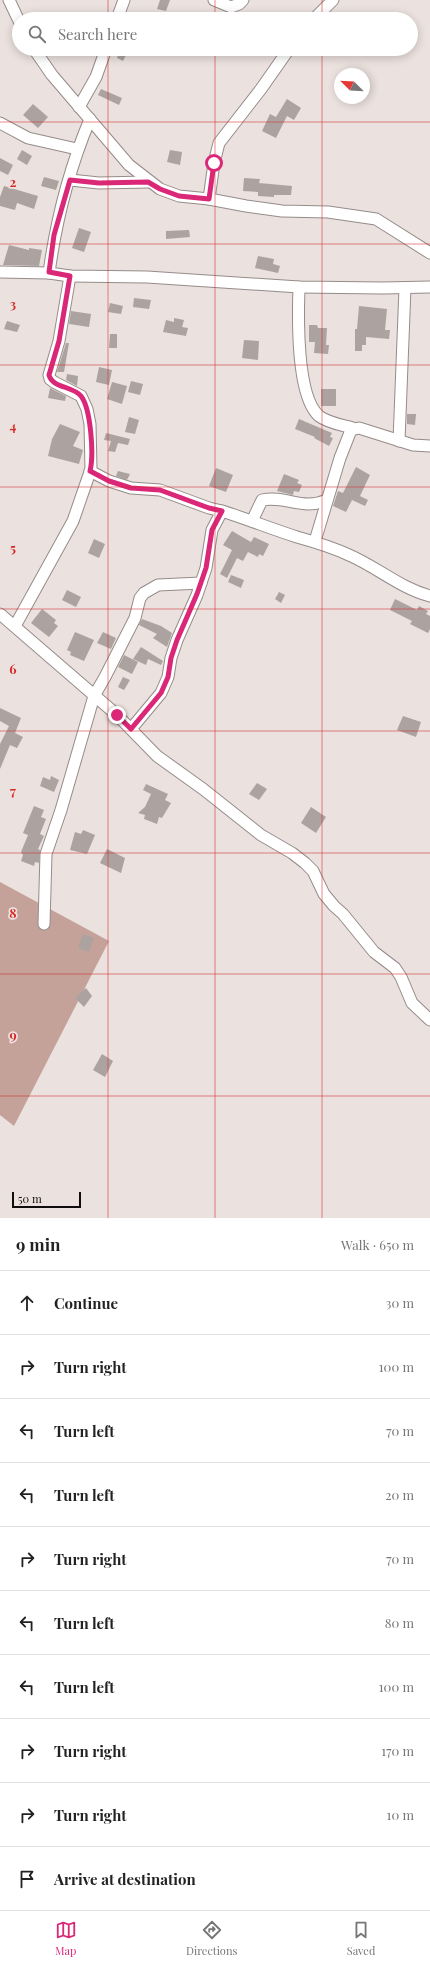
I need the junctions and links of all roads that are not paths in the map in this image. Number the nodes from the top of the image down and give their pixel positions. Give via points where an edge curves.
1 (9, 0) edge
2 (124, 0) edge
3 (214, 0) edge
4 (243, 0) edge
5 (333, 0) edge
6 (15, 12) edge
7 (120, 12) edge
8 (321, 12) edge
9 (39, 56) edge
10 (104, 56) edge
11 (284, 56) edge
12 (79, 107) junction
13 (90, 119) junction
14 (0, 123) edge
15 (77, 149) junction
16 (70, 180) junction
17 (148, 182) junction
18 (209, 199) junction
19 (430, 253) edge
20 (0, 272) edge
21 (49, 272) junction
22 (70, 276) junction
23 (299, 287) junction
24 (430, 287) edge
25 (405, 288) junction
26 (353, 428) junction
27 (398, 441) junction
28 (430, 446) edge
29 (90, 471) junction
30 (327, 500) junction
31 (222, 511) junction
32 (252, 521) junction
33 (315, 541) junction
34 (201, 583) junction
35 (430, 596) edge
36 (0, 614) edge
37 (15, 626) junction
38 (94, 696) junction
39 (131, 729) junction
40 (44, 924) dead end
41 (430, 1020) edge

1 - 6 street
2 - 7 street
3 - 4 street via 231,7
5 - 8 street
9 - 12 street
10 - 12 street via 96,77
11 - 18 street via 219,143
12 - 13 street
13 - 15 street
13 - 17 street via 129,165
14 - 15 street via 28,138
15 - 16 street
16 - 17 street via 99,183
16 - 21 street via 54,235
17 - 18 street via 179,196
18 - 19 street via 282,211 328,212 376,218
20 - 21 street
21 - 22 street
22 - 23 street via 146,277
22 - 29 street via 59,341 49,375 54,382 81,396 87,409 90,424
23 - 25 street
23 - 26 street via 298,341 308,396 318,416
24 - 25 street
25 - 27 street
26 - 27 street
26 - 30 street via 340,458
27 - 28 street
29 - 31 street via 131,488 160,490
29 - 37 street via 73,521
30 - 32 street via 316,505 307,505 280,499 262,500
30 - 33 street
31 - 32 street
31 - 34 street via 212,530
32 - 33 street
33 - 35 street via 350,556 400,584
34 - 38 street via 158,585 144,593 140,598 135,618
34 - 39 street via 177,640 168,677 161,693
36 - 37 street
37 - 38 street
38 - 39 street
38 - 40 street via 46,854
39 - 41 street via 157,756 204,789 261,835 292,852 314,871 324,894 374,952 395,968 412,1003

